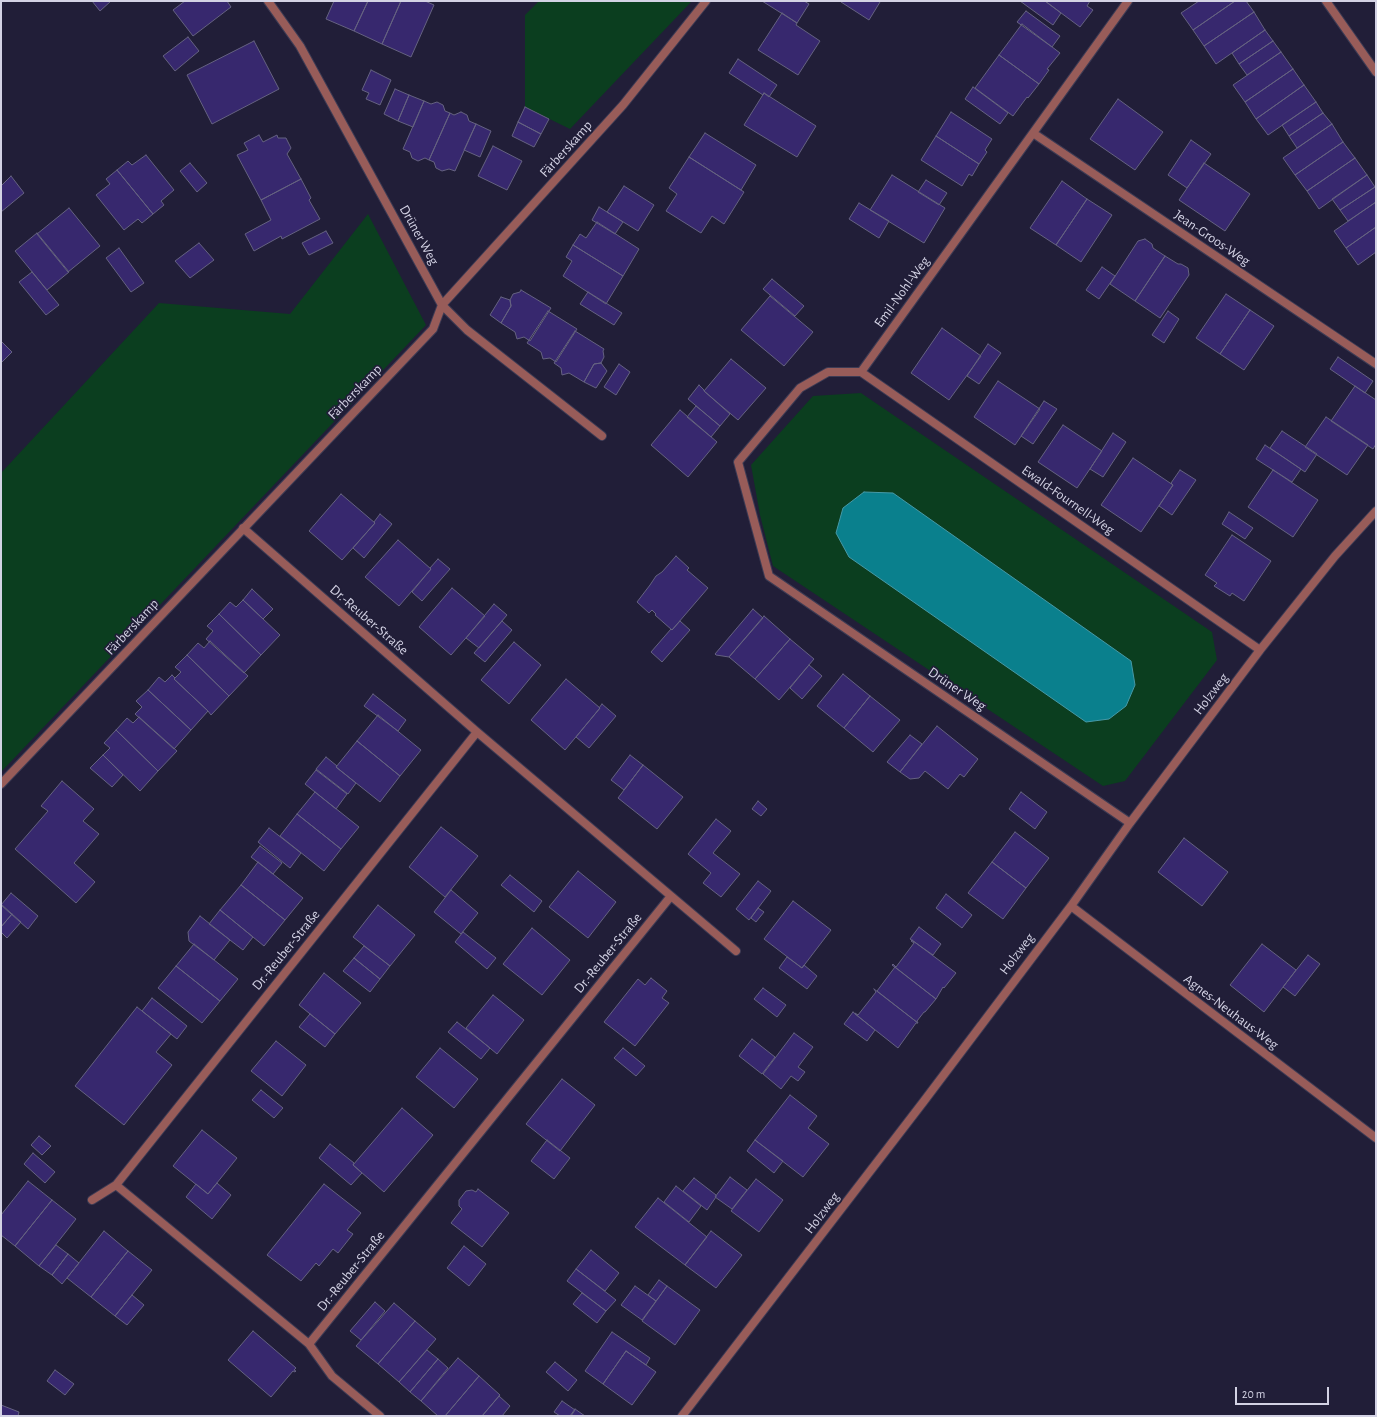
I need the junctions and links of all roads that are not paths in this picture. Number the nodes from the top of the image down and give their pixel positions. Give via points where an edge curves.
1 (268, 1) edge
2 (706, 1) edge
3 (1128, 1) edge
4 (1326, 1) edge
5 (1376, 72) edge
6 (1034, 133) junction
7 (442, 305) junction
8 (1376, 364) edge
9 (861, 372) junction
10 (602, 436) dead end
11 (1376, 511) edge
12 (243, 528) junction
13 (1260, 650) junction
14 (477, 732) junction
15 (1, 784) edge
16 (1130, 823) junction
17 (671, 896) junction
18 (1070, 906) junction
19 (736, 952) dead end
20 (1376, 1138) edge
21 (116, 1185) junction
22 (92, 1200) dead end
23 (309, 1344) junction
24 (380, 1416) edge
25 (682, 1416) edge

1 - 7 street, Drüner Weg via 300,46
2 - 7 street, Färberskamp via 623,106
3 - 6 street, Emil-Nohl-Weg
4 - 5 street
6 - 8 street, Jean-Groos-Weg
6 - 9 street, Emil-Nohl-Weg
7 - 10 street, Drüner Weg via 467,330
7 - 12 street, Färberskamp via 433,329
9 - 13 street, Ewald-Fournell-Weg
9 - 16 street, Drüner Weg via 828,372 800,388 738,462 769,576
11 - 13 street, Holzweg via 1335,556
12 - 14 street, Dr.-Reuber-Straße
12 - 15 street, Färberskamp
13 - 16 street, Holzweg
14 - 17 street, Dr.-Reuber-Straße
14 - 21 street, Dr.-Reuber-Straße
16 - 18 street, Holzweg
17 - 19 street, Dr.-Reuber-Straße
17 - 23 street, Dr.-Reuber-Straße
18 - 20 street, Agnes-Neuhaus-Weg
18 - 25 street, Holzweg
21 - 22 street, Dr.-Reuber-Straße
21 - 23 street
23 - 24 street via 332,1376

